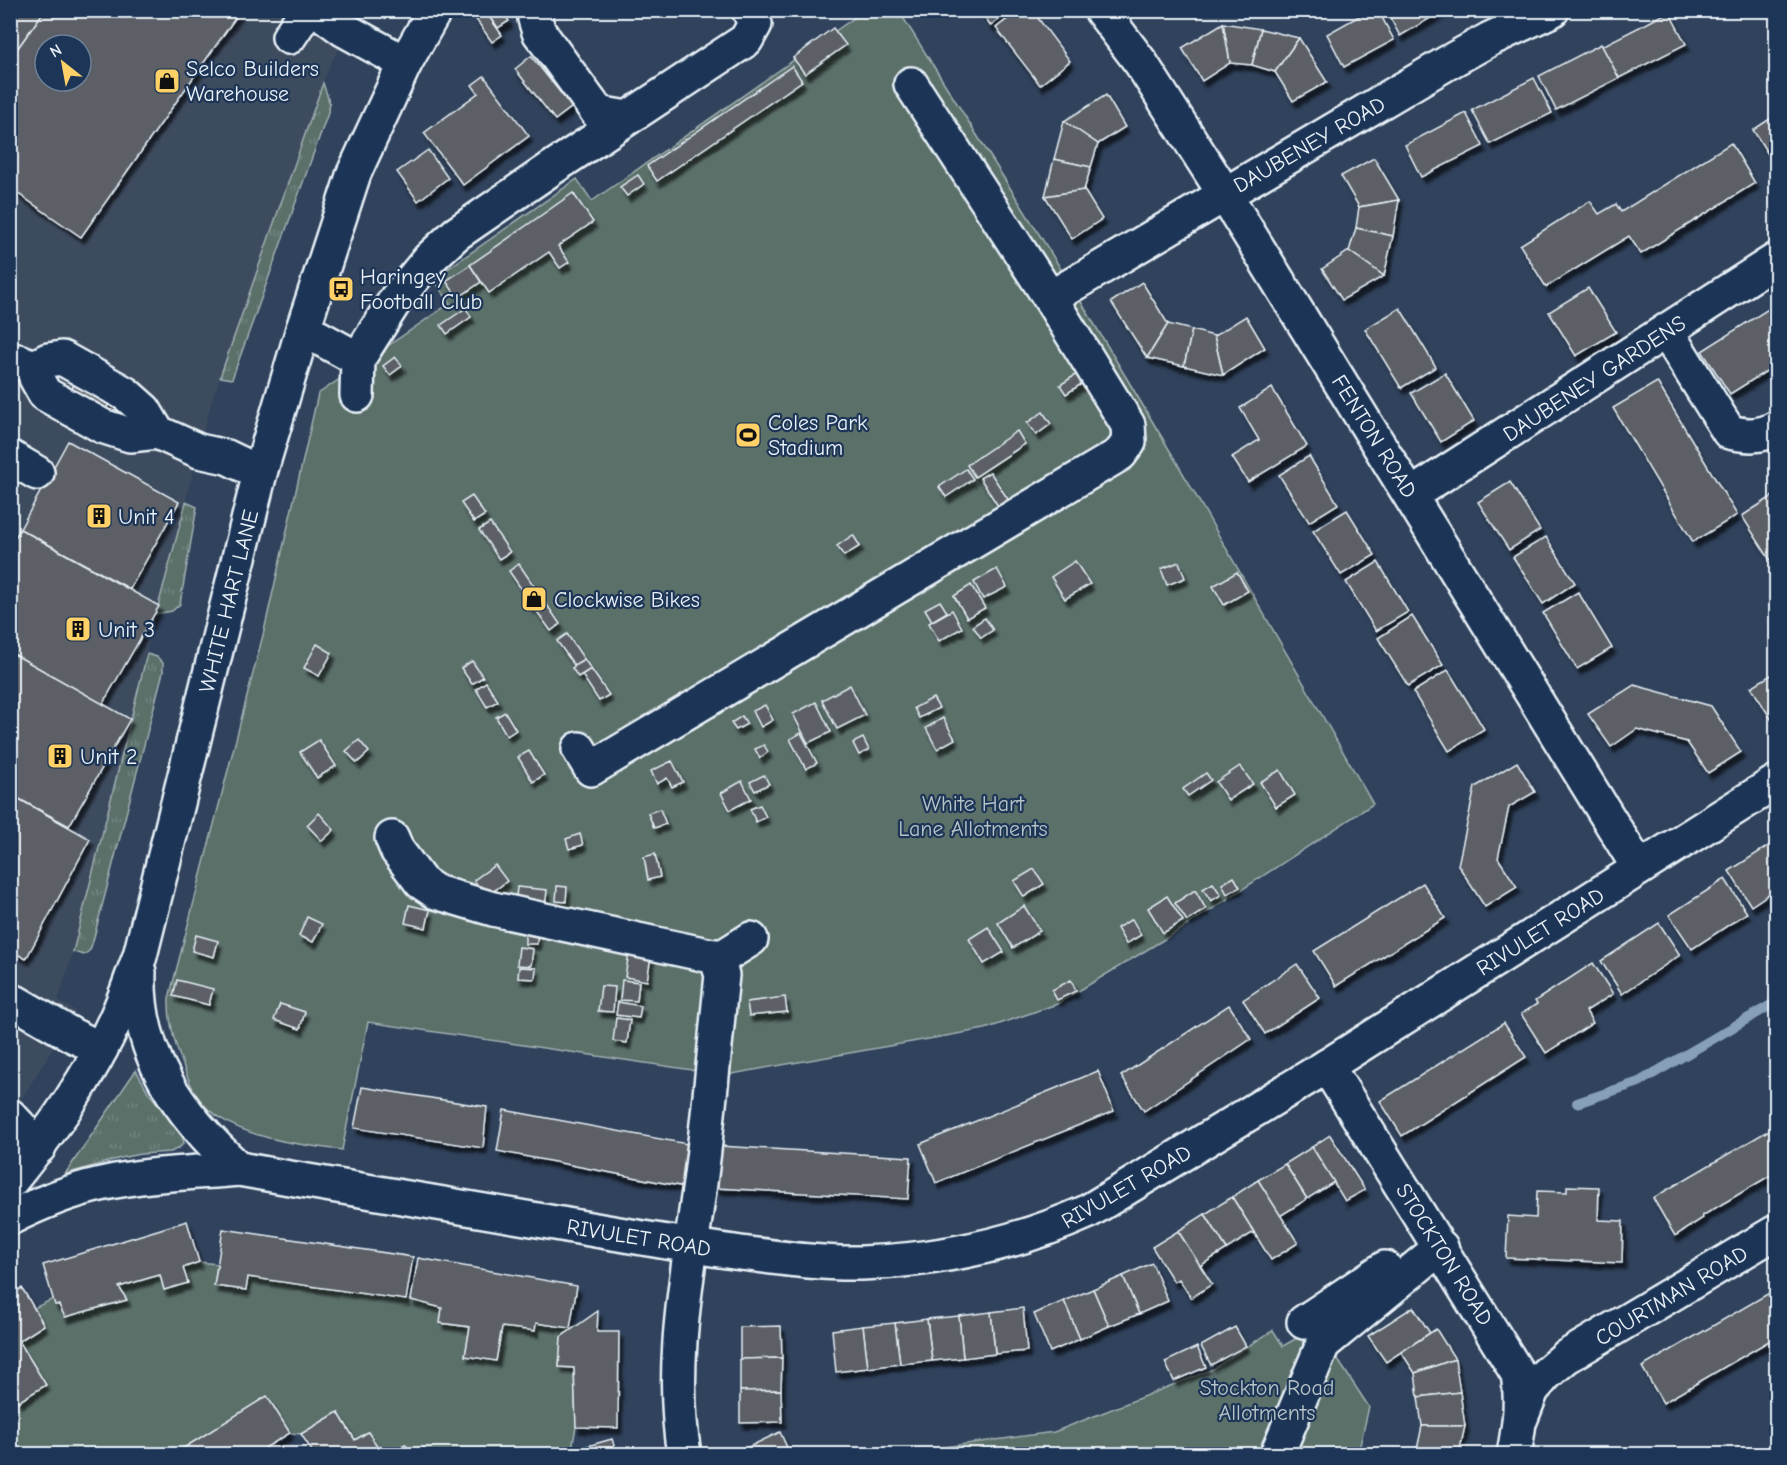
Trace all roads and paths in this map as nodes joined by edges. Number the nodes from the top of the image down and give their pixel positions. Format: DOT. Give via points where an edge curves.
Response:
graph roads {
  1 [pos="317,10"];
  2 [pos="435,10"];
  3 [pos="537,10"];
  4 [pos="749,10"];
  5 [pos="1101,10"];
  6 [pos="1552,10"];
  7 [pos="405,63"];
  8 [pos="911,84"];
  9 [pos="608,122"];
  10 [pos="1224,193"];
  11 [pos="1776,260"];
  12 [pos="1060,292"];
  13 [pos="303,329"];
  14 [pos="1666,332"];
  15 [pos="358,359"];
  16 [pos="18,360"];
  17 [pos="357,395"];
  18 [pos="1776,428"];
  19 [pos="260,473"];
  20 [pos="1411,495"];
  21 [pos="579,749"];
  22 [pos="1776,782"];
  23 [pos="392,838"];
  24 [pos="1639,868"];
  25 [pos="140,956"];
  26 [pos="10,1009"];
  27 [pos="101,1049"];
  28 [pos="1327,1066"];
  29 [pos="10,1116"];
  30 [pos="39,1147"];
  31 [pos="238,1169"];
  32 [pos="10,1182"];
  33 [pos="10,1218"];
  34 [pos="1776,1232"];
  35 [pos="691,1247"];
  36 [pos="1434,1252"];
  37 [pos="1304,1322"];
  38 [pos="1508,1355"];
  39 [pos="1566,1358"];
  40 [pos="1521,1419"];
  41 [pos="684,1455"];
  42 [pos="1277,1455"];
  43 [pos="1514,1455"];
  1 -- 7 [label="street"];
  2 -- 7 [label="street, WHITE HART LANE"];
  3 -- 9 [label="street" via="539,32"];
  4 -- 9 [label="street" via="755,24 746,40"];
  5 -- 10 [label="street, FENTON ROAD" via="1141,63"];
  6 -- 10 [label="street, DAUBENEY ROAD" via="1455,58"];
  7 -- 13 [label="street, WHITE HART LANE" via="354,173"];
  8 -- 12 [label="street"];
  9 -- 15 [label="street" via="456,234 430,258 396,299"];
  10 -- 12 [label="street, DAUBENEY ROAD"];
  10 -- 20 [label="street, FENTON ROAD"];
  11 -- 14 [label="street, DAUBENEY GARDENS"];
  12 -- 21 [label="street" via="1128,425 1129,441 1120,454 591,769"];
  13 -- 15 [label="street"];
  13 -- 19 [label="street, WHITE HART LANE"];
  14 -- 18 [label="street" via="1729,432 1746,436 1766,434"];
  14 -- 20 [label="street, DAUBENEY GARDENS"];
  15 -- 17 [label="street"];
  16 -- 19 [label="street" via="62,358 126,394 144,410 157,432"];
  19 -- 25 [label="street, WHITE HART LANE"];
  20 -- 24 [label="street, FENTON ROAD"];
  22 -- 24 [label="street, RIVULET ROAD"];
  23 -- 35 [label="street" via="421,882 436,892 493,909 730,955"];
  24 -- 28 [label="street, RIVULET ROAD"];
  25 -- 27 [label="street, WHITE HART LANE"];
  25 -- 31 [label="street" via="138,993 145,1034 154,1058 188,1116"];
  26 -- 27 [label="street" via="15,1002"];
  27 -- 30 [label="street, WHITE HART LANE"];
  28 -- 35 [label="street, RIVULET ROAD" via="1087,1212 1014,1239 950,1254 860,1263 795,1260"];
  28 -- 36 [label="street, STOCKTON ROAD"];
  29 -- 30 [label="street"];
  30 -- 32 [label="street, WHITE HART LANE"];
  31 -- 33 [label="street, RIVULET ROAD" via="103,1184 62,1195"];
  31 -- 35 [label="street, RIVULET ROAD"];
  34 -- 39 [label="street, COURTMAN ROAD"];
  35 -- 41 [label="street" via="677,1371"];
  36 -- 37 [label="street" via="1407,1254"];
  36 -- 38 [label="street, STOCKTON ROAD"];
  36 -- 42 [label="street" via="1323,1344"];
  38 -- 39 [label="street, COURTMAN ROAD" via="1524,1366 1543,1366"];
  38 -- 40 [label="street, STOCKTON ROAD" via="1518,1374"];
  39 -- 40 [label="street, COURTMAN ROAD" via="1532,1390"];
  40 -- 43 [label="street, STOCKTON ROAD"];
}
